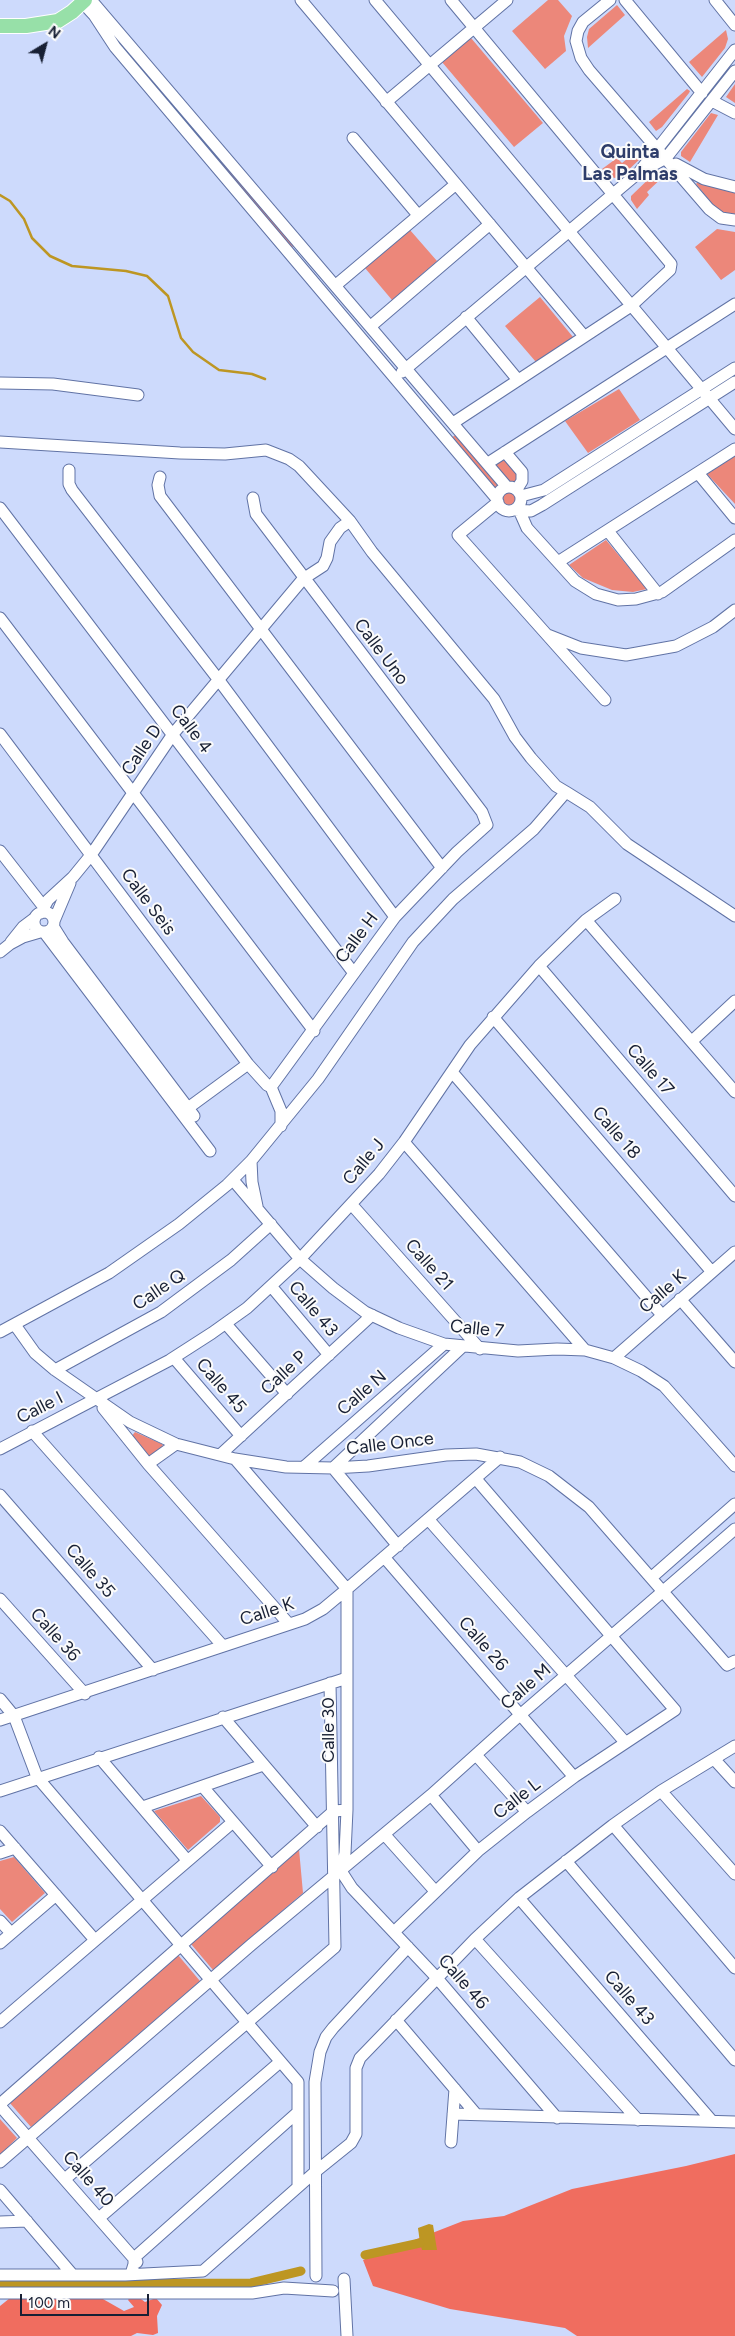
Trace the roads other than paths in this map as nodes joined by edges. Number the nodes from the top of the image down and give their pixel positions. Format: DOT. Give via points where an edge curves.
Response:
graph roads {
  1 [pos="301,0"];
  2 [pos="375,0"];
  3 [pos="451,0"];
  4 [pos="507,0"];
  5 [pos="610,0"];
  6 [pos="625,0"];
  7 [pos="715,0"];
  8 [pos="86,1"];
  9 [pos="735,25"];
  10 [pos="0,26"];
  11 [pos="474,28"];
  12 [pos="735,50"];
  13 [pos="430,66"];
  14 [pos="735,71"];
  15 [pos="702,93"];
  16 [pos="712,101"];
  17 [pos="386,102"];
  18 [pos="735,113"];
  19 [pos="353,138"];
  20 [pos="657,148"];
  21 [pos="666,158"];
  22 [pos="638,174"];
  23 [pos="456,184"];
  24 [pos="735,187"];
  25 [pos="614,195"];
  26 [pos="418,216"];
  27 [pos="735,220"];
  28 [pos="490,224"];
  29 [pos="569,231"];
  30 [pos="526,267"];
  31 [pos="336,285"];
  32 [pos="735,304"];
  33 [pos="631,306"];
  34 [pos="466,317"];
  35 [pos="371,326"];
  36 [pos="584,336"];
  37 [pos="666,348"];
  38 [pos="407,368"];
  39 [pos="735,368"];
  40 [pos="395,378"];
  41 [pos="518,380"];
  42 [pos="735,382"];
  43 [pos="0,383"];
  44 [pos="705,394"];
  45 [pos="138,395"];
  46 [pos="453,423"];
  47 [pos="735,429"];
  48 [pos="0,442"];
  49 [pos="735,449"];
  50 [pos="505,452"];
  51 [pos="488,463"];
  52 [pos="68,470"];
  53 [pos="698,473"];
  54 [pos="160,477"];
  55 [pos="515,491"];
  56 [pos="254,498"];
  57 [pos="497,501"];
  58 [pos="0,508"];
  59 [pos="517,510"];
  60 [pos="735,518"];
  61 [pos="350,521"];
  62 [pos="608,531"];
  63 [pos="735,540"];
  64 [pos="558,562"];
  65 [pos="303,579"];
  66 [pos="658,594"];
  67 [pos="735,610"];
  68 [pos="0,618"];
  69 [pos="262,628"];
  70 [pos="544,633"];
  71 [pos="218,680"];
  72 [pos="606,700"];
  73 [pos="0,734"];
  74 [pos="173,734"];
  75 [pos="566,792"];
  76 [pos="134,794"];
  77 [pos="487,824"];
  78 [pos="0,851"];
  79 [pos="92,855"];
  80 [pos="442,868"];
  81 [pos="74,877"];
  82 [pos="615,899"];
  83 [pos="40,912"];
  84 [pos="735,916"];
  85 [pos="395,917"];
  86 [pos="586,920"];
  87 [pos="48,928"];
  88 [pos="10,944"];
  89 [pos="0,952"];
  90 [pos="538,966"];
  91 [pos="354,972"];
  92 [pos="735,1001"];
  93 [pos="493,1017"];
  94 [pos="314,1031"];
  95 [pos="692,1041"];
  96 [pos="248,1064"];
  97 [pos="452,1072"];
  98 [pos="271,1086"];
  99 [pos="735,1092"];
  100 [pos="188,1108"];
  101 [pos="281,1126"];
  102 [pos="404,1142"];
  103 [pos="251,1161"];
  104 [pos="233,1180"];
  105 [pos="735,1196"];
  106 [pos="352,1205"];
  107 [pos="257,1207"];
  108 [pos="270,1224"];
  109 [pos="300,1259"];
  110 [pos="732,1260"];
  111 [pos="712,1272"];
  112 [pos="271,1286"];
  113 [pos="680,1299"];
  114 [pos="372,1315"];
  115 [pos="662,1315"];
  116 [pos="226,1324"];
  117 [pos="15,1325"];
  118 [pos="0,1332"];
  119 [pos="444,1344"];
  120 [pos="462,1347"];
  121 [pos="480,1349"];
  122 [pos="585,1350"];
  123 [pos="330,1355"];
  124 [pos="174,1358"];
  125 [pos="614,1358"];
  126 [pos="735,1362"];
  127 [pos="55,1370"];
  128 [pos="287,1394"];
  129 [pos="96,1399"];
  130 [pos="32,1432"];
  131 [pos="241,1436"];
  132 [pos="176,1444"];
  133 [pos="0,1449"];
  134 [pos="220,1455"];
  135 [pos="500,1457"];
  136 [pos="235,1459"];
  137 [pos="148,1464"];
  138 [pos="735,1466"];
  139 [pos="304,1467"];
  140 [pos="333,1468"];
  141 [pos="476,1478"];
  142 [pos="0,1495"];
  143 [pos="735,1504"];
  144 [pos="428,1519"];
  145 [pos="735,1529"];
  146 [pos="398,1546"];
  147 [pos="384,1557"];
  148 [pos="652,1577"];
  149 [pos="347,1589"];
  150 [pos="663,1591"];
  151 [pos="0,1599"];
  152 [pos="323,1609"];
  153 [pos="288,1624"];
  154 [pos="347,1626"];
  155 [pos="610,1637"];
  156 [pos="222,1645"];
  157 [pos="731,1663"];
  158 [pos="153,1670"];
  159 [pos="565,1676"];
  160 [pos="347,1678"];
  161 [pos="330,1683"];
  162 [pos="84,1694"];
  163 [pos="0,1699"];
  164 [pos="520,1715"];
  165 [pos="14,1716"];
  166 [pos="223,1717"];
  167 [pos="0,1720"];
  168 [pos="625,1742"];
  169 [pos="735,1746"];
  170 [pos="476,1755"];
  171 [pos="99,1757"];
  172 [pos="714,1758"];
  173 [pos="263,1765"];
  174 [pos="37,1777"];
  175 [pos="574,1777"];
  176 [pos="735,1782"];
  177 [pos="203,1787"];
  178 [pos="0,1790"];
  179 [pos="662,1791"];
  180 [pos="431,1795"];
  181 [pos="143,1807"];
  182 [pos="347,1810"];
  183 [pos="334,1811"];
  184 [pos="527,1812"];
  185 [pos="233,1822"];
  186 [pos="613,1825"];
  187 [pos="317,1827"];
  188 [pos="0,1831"];
  189 [pos="384,1834"];
  190 [pos="14,1848"];
  191 [pos="478,1851"];
  192 [pos="0,1853"];
  193 [pos="187,1860"];
  194 [pos="566,1861"];
  195 [pos="272,1867"];
  196 [pos="337,1873"];
  197 [pos="735,1874"];
  198 [pos="435,1891"];
  199 [pos="56,1895"];
  200 [pos="519,1898"];
  201 [pos="141,1900"];
  202 [pos="0,1921"];
  203 [pos="394,1932"];
  204 [pos="11,1933"];
  205 [pos="474,1939"];
  206 [pos="95,1940"];
  207 [pos="0,1943"];
  208 [pos="181,1946"];
  209 [pos="408,1947"];
  210 [pos="735,1968"];
  211 [pos="436,1978"];
  212 [pos="211,1981"];
  213 [pos="2,2018"];
  214 [pos="396,2020"];
  215 [pos="247,2022"];
  216 [pos="735,2060"];
  217 [pos="280,2062"];
  218 [pos="298,2082"];
  219 [pos="315,2082"];
  220 [pos="455,2088"];
  221 [pos="0,2105"];
  222 [pos="298,2112"];
  223 [pos="454,2114"];
  224 [pos="476,2114"];
  225 [pos="557,2118"];
  226 [pos="638,2120"];
  227 [pos="712,2121"];
  228 [pos="735,2122"];
  229 [pos="279,2130"];
  230 [pos="298,2135"];
  231 [pos="28,2139"];
  232 [pos="451,2142"];
  233 [pos="0,2162"];
  234 [pos="314,2172"];
  235 [pos="65,2179"];
  236 [pos="298,2186"];
  237 [pos="0,2190"];
  238 [pos="99,2218"];
  239 [pos="0,2222"];
  240 [pos="27,2222"];
  241 [pos="134,2258"];
  242 [pos="72,2274"];
  243 [pos="131,2274"];
  244 [pos="150,2274"];
  245 [pos="0,2275"];
  246 [pos="316,2276"];
  247 [pos="344,2279"];
  248 [pos="196,2282"];
  249 [pos="333,2291"];
  250 [pos="0,2293"];
  251 [pos="347,2336"];
  1 -- 17 [label="street"];
  2 -- 13 [label="street"];
  3 -- 11 [label="street"];
  4 -- 11 [label="street"];
  5 -- 20 [label="street" via="582,22 578,31 578,50 589,70"];
  6 -- 15 [label="street"];
  7 -- 9 [label="street"];
  8 -- 10 [label="main road" via="58,20 26,26"];
  8 -- 31 [label="street"];
  8 -- 40 [label="street" via="115,47"];
  11 -- 13 [label="street"];
  11 -- 25 [label="street"];
  12 -- 15 [label="street"];
  13 -- 17 [label="street"];
  13 -- 29 [label="street"];
  14 -- 16 [label="street"];
  15 -- 20 [label="street"];
  16 -- 18 [label="street"];
  16 -- 21 [label="street"];
  17 -- 23 [label="street"];
  19 -- 26 [label="street"];
  20 -- 21 [label="street"];
  20 -- 22 [label="street"];
  21 -- 22 [label="street"];
  21 -- 24 [label="street" via="704,179"];
  21 -- 27 [label="street" via="715,215"];
  22 -- 25 [label="street"];
  23 -- 26 [label="street"];
  23 -- 28 [label="street"];
  25 -- 29 [label="street"];
  25 -- 33 [label="street" via="671,264 670,270"];
  26 -- 31 [label="street"];
  28 -- 30 [label="street"];
  28 -- 35 [label="street"];
  29 -- 30 [label="street"];
  29 -- 33 [label="street"];
  30 -- 34 [label="street"];
  30 -- 36 [label="street"];
  31 -- 35 [label="street"];
  32 -- 37 [label="street"];
  33 -- 36 [label="street"];
  33 -- 37 [label="street"];
  34 -- 38 [label="street"];
  34 -- 41 [label="street"];
  35 -- 38 [label="street"];
  36 -- 41 [label="street"];
  37 -- 44 [label="street"];
  37 -- 50 [label="street"];
  38 -- 40 [label="street"];
  38 -- 46 [label="street"];
  39 -- 44 [label="street"];
  40 -- 57 [label="street"];
  41 -- 46 [label="street"];
  42 -- 44 [label="street"];
  43 -- 45 [label="street" via="53,384"];
  44 -- 47 [label="street"];
  44 -- 55 [label="street" via="544,490"];
  44 -- 59 [label="street" via="542,505 531,511"];
  46 -- 51 [label="street"];
  48 -- 61 [label="street" via="226,454 266,450 299,466"];
  49 -- 53 [label="street"];
  50 -- 51 [label="street"];
  50 -- 55 [label="street" via="522,472 522,481"];
  51 -- 55 [label="street"];
  52 -- 71 [label="street" via="72,490"];
  53 -- 60 [label="street"];
  53 -- 62 [label="street"];
  54 -- 69 [label="street" via="160,496"];
  55 -- 57 [label="street" via="499,492"];
  55 -- 59 [label="street" via="520,504"];
  56 -- 65 [label="street, Calle Uno" via="256,514"];
  57 -- 59 [label="street" via="503,509"];
  57 -- 70 [label="street" via="458,536"];
  58 -- 74 [label="street, Calle 4"];
  59 -- 64 [label="street" via="527,528"];
  61 -- 65 [label="street, Calle D" via="330,542 323,566"];
  61 -- 75 [label="street" via="494,699 515,738 556,786"];
  62 -- 64 [label="street"];
  62 -- 66 [label="street"];
  63 -- 66 [label="street"];
  64 -- 66 [label="street" via="574,581 602,596 628,600"];
  65 -- 69 [label="street, Calle D"];
  65 -- 77 [label="street, Calle Uno" via="482,812"];
  67 -- 70 [label="street" via="713,627 676,646 626,655 581,648"];
  68 -- 76 [label="street"];
  69 -- 71 [label="street, Calle D"];
  69 -- 80 [label="street"];
  70 -- 72 [label="street"];
  71 -- 74 [label="street, Calle D"];
  71 -- 85 [label="street"];
  73 -- 79 [label="street, Calle Seis"];
  74 -- 76 [label="street, Calle D"];
  74 -- 91 [label="street, Calle 4"];
  75 -- 84 [label="street" via="590,807 627,844"];
  75 -- 101 [label="street" via="534,829 453,899 413,942 318,1079"];
  76 -- 79 [label="street, Calle D"];
  76 -- 94 [label="street"];
  77 -- 80 [label="street, Calle H"];
  78 -- 83 [label="street"];
  79 -- 81 [label="street, Calle D"];
  79 -- 96 [label="street, Calle Seis"];
  80 -- 85 [label="street, Calle H"];
  81 -- 83 [label="street, Calle D"];
  81 -- 87 [label="street, Calle D"];
  82 -- 86 [label="street, Calle J"];
  83 -- 87 [label="street" via="50,914"];
  83 -- 87 [label="street" via="35,927"];
  83 -- 88 [label="street, Calle D" via="23,926"];
  85 -- 91 [label="street, Calle H"];
  86 -- 90 [label="street, Calle J"];
  86 -- 95 [label="street"];
  87 -- 88 [label="street, Calle D"];
  87 -- 100 [label="street" via="63,942"];
  87 -- 100 [label="street" via="213,1148"];
  88 -- 89 [label="street, Calle D"];
  90 -- 93 [label="street, Calle J"];
  90 -- 105 [label="street, Calle 17"];
  91 -- 94 [label="street, Calle H"];
  92 -- 95 [label="street"];
  93 -- 97 [label="street, Calle J"];
  93 -- 111 [label="street, Calle 18"];
  94 -- 98 [label="street, Calle H"];
  95 -- 99 [label="street"];
  96 -- 98 [label="street, Calle Seis" via="266,1085"];
  96 -- 100 [label="street"];
  97 -- 102 [label="street, Calle J"];
  97 -- 115 [label="street"];
  98 -- 101 [label="street" via="281,1111"];
  101 -- 103 [label="street"];
  102 -- 106 [label="street, Calle J"];
  102 -- 122 [label="street"];
  103 -- 104 [label="street"];
  103 -- 107 [label="street"];
  104 -- 107 [label="street, Calle 7"];
  104 -- 117 [label="street" via="179,1224 109,1273"];
  106 -- 109 [label="street, Calle J"];
  106 -- 121 [label="street, Calle 21"];
  107 -- 108 [label="street, Calle 7"];
  108 -- 109 [label="street, Calle 7"];
  108 -- 127 [label="street, Calle Q" via="231,1260 161,1312"];
  109 -- 112 [label="street, Calle J"];
  109 -- 114 [label="street, Calle 7" via="333,1288"];
  110 -- 111 [label="street, Calle K"];
  111 -- 113 [label="street, Calle K"];
  112 -- 116 [label="street, Calle J"];
  112 -- 123 [label="street, Calle 43"];
  113 -- 115 [label="street, Calle K"];
  113 -- 126 [label="street"];
  114 -- 119 [label="street, Calle 7"];
  114 -- 123 [label="street, Calle P"];
  115 -- 125 [label="street, Calle K"];
  116 -- 124 [label="street, Calle J"];
  116 -- 128 [label="street"];
  117 -- 118 [label="street"];
  117 -- 127 [label="street, Calle Once" via="35,1353"];
  119 -- 120 [label="street, Calle 7"];
  119 -- 139 [label="street, Calle N"];
  120 -- 121 [label="street, Calle 7"];
  120 -- 140 [label="street, Calle N"];
  121 -- 122 [label="street, Calle 7"];
  122 -- 125 [label="street, Calle 7"];
  123 -- 128 [label="street, Calle P"];
  124 -- 129 [label="street, Calle J"];
  124 -- 131 [label="street, Calle 45"];
  125 -- 138 [label="street, Calle 7" via="664,1386"];
  127 -- 129 [label="street, Calle Once"];
  128 -- 131 [label="street, Calle P"];
  129 -- 130 [label="street, Calle I"];
  129 -- 132 [label="street, Calle Once" via="130,1422"];
  129 -- 137 [label="street"];
  130 -- 133 [label="street, Calle I"];
  130 -- 156 [label="street"];
  131 -- 134 [label="street, Calle P"];
  132 -- 134 [label="street, Calle Once"];
  132 -- 137 [label="street"];
  134 -- 136 [label="street, Calle Once"];
  135 -- 140 [label="street, Calle Once" via="446,1455"];
  135 -- 141 [label="street, Calle K"];
  135 -- 148 [label="street, Calle Once" via="520,1462 549,1476 571,1492 589,1507"];
  136 -- 139 [label="street, Calle Once"];
  136 -- 149 [label="street"];
  137 -- 153 [label="street"];
  139 -- 140 [label="street, Calle Once"];
  140 -- 146 [label="street"];
  141 -- 144 [label="street, Calle K"];
  141 -- 155 [label="street"];
  142 -- 158 [label="street, Calle 35"];
  143 -- 148 [label="street"];
  144 -- 146 [label="street, Calle K"];
  144 -- 159 [label="street"];
  145 -- 150 [label="street, Calle M"];
  146 -- 147 [label="street, Calle K"];
  147 -- 149 [label="street, Calle K"];
  147 -- 164 [label="street, Calle 26"];
  148 -- 150 [label="street, Calle Once"];
  149 -- 152 [label="street, Calle K"];
  149 -- 154 [label="street, Calle 30"];
  150 -- 155 [label="street, Calle M"];
  150 -- 157 [label="street, Calle Once"];
  151 -- 162 [label="street, Calle 36"];
  152 -- 153 [label="street, Calle K"];
  152 -- 154 [label="street" via="335,1608 345,1618"];
  153 -- 156 [label="street, Calle K"];
  154 -- 160 [label="street, Calle 30"];
  155 -- 159 [label="street, Calle M"];
  155 -- 168 [label="street, Calle L" via="675,1710"];
  156 -- 158 [label="street, Calle K"];
  158 -- 162 [label="street, Calle K"];
  159 -- 164 [label="street, Calle M"];
  159 -- 168 [label="street"];
  160 -- 161 [label="street"];
  160 -- 182 [label="street, Calle 30"];
  161 -- 166 [label="street"];
  161 -- 183 [label="street"];
  162 -- 165 [label="street, Calle K"];
  163 -- 165 [label="street"];
  164 -- 170 [label="street, Calle M"];
  164 -- 175 [label="street, Calle 26"];
  165 -- 167 [label="street, Calle K"];
  165 -- 174 [label="street"];
  166 -- 171 [label="street"];
  166 -- 173 [label="street"];
  168 -- 175 [label="street, Calle L"];
  169 -- 172 [label="street"];
  170 -- 180 [label="street, Calle M"];
  170 -- 184 [label="street"];
  171 -- 174 [label="street"];
  171 -- 181 [label="street"];
  172 -- 176 [label="street"];
  172 -- 179 [label="street"];
  173 -- 177 [label="street"];
  173 -- 187 [label="street"];
  174 -- 178 [label="street"];
  174 -- 201 [label="street"];
  175 -- 184 [label="street, Calle L"];
  177 -- 181 [label="street"];
  177 -- 185 [label="street"];
  179 -- 186 [label="street"];
  179 -- 197 [label="street"];
  180 -- 189 [label="street, Calle M"];
  180 -- 191 [label="street"];
  181 -- 193 [label="street"];
  182 -- 183 [label="street"];
  182 -- 196 [label="street, Calle 30" via="345,1853"];
  183 -- 187 [label="street"];
  183 -- 196 [label="street"];
  184 -- 191 [label="street, Calle L"];
  185 -- 193 [label="street"];
  185 -- 195 [label="street"];
  186 -- 194 [label="street"];
  186 -- 210 [label="street"];
  187 -- 195 [label="street"];
  188 -- 190 [label="street"];
  189 -- 196 [label="street, Calle M"];
  189 -- 198 [label="street"];
  190 -- 192 [label="street"];
  190 -- 199 [label="street"];
  191 -- 198 [label="street, Calle L"];
  193 -- 201 [label="street"];
  194 -- 200 [label="street"];
  194 -- 216 [label="street"];
  195 -- 208 [label="street"];
  196 -- 203 [label="street, Calle 46"];
  196 -- 212 [label="street, Calle M"];
  196 -- 215 [label="street" via="335,1947"];
  198 -- 203 [label="street, Calle L"];
  199 -- 204 [label="street"];
  199 -- 206 [label="street"];
  200 -- 205 [label="street"];
  200 -- 227 [label="street, Calle 43"];
  201 -- 206 [label="street"];
  201 -- 208 [label="street"];
  202 -- 204 [label="street"];
  203 -- 209 [label="street, Calle 46"];
  204 -- 207 [label="street"];
  205 -- 211 [label="street"];
  205 -- 226 [label="street"];
  206 -- 213 [label="street"];
  208 -- 212 [label="street"];
  208 -- 221 [label="street"];
  209 -- 211 [label="street, Calle 46"];
  209 -- 219 [label="street" via="326,2037"];
  211 -- 214 [label="street"];
  211 -- 225 [label="street, Calle 46"];
  212 -- 215 [label="street"];
  212 -- 231 [label="street, Calle M"];
  214 -- 220 [label="street"];
  214 -- 234 [label="street" via="362,2054 356,2068 354,2139"];
  215 -- 217 [label="street"];
  215 -- 235 [label="street"];
  217 -- 218 [label="street"];
  217 -- 238 [label="street"];
  218 -- 219 [label="street"];
  218 -- 222 [label="street"];
  219 -- 234 [label="street"];
  220 -- 223 [label="street"];
  220 -- 224 [label="street"];
  221 -- 231 [label="street, Calle 40"];
  222 -- 229 [label="street"];
  222 -- 230 [label="street"];
  223 -- 224 [label="street"];
  223 -- 232 [label="street"];
  224 -- 225 [label="street"];
  225 -- 226 [label="street"];
  226 -- 227 [label="street"];
  227 -- 228 [label="street"];
  229 -- 230 [label="street" via="289,2129"];
  229 -- 241 [label="street"];
  230 -- 236 [label="street"];
  231 -- 233 [label="street, Calle M"];
  231 -- 235 [label="street, Calle 40"];
  234 -- 236 [label="street"];
  234 -- 246 [label="street"];
  235 -- 238 [label="street, Calle 40"];
  236 -- 248 [label="street" via="204,2270"];
  237 -- 240 [label="street"];
  238 -- 241 [label="street, Calle 40"];
  239 -- 240 [label="street"];
  240 -- 242 [label="street"];
  241 -- 243 [label="street"];
  241 -- 244 [label="street, Calle 40"];
  242 -- 243 [label="street"];
  242 -- 245 [label="street"];
  243 -- 244 [label="street"];
  244 -- 248 [label="street"];
  247 -- 251 [label="street"];
  248 -- 249 [label="street" via="252,2293 284,2288"];
  248 -- 250 [label="street"];
}
